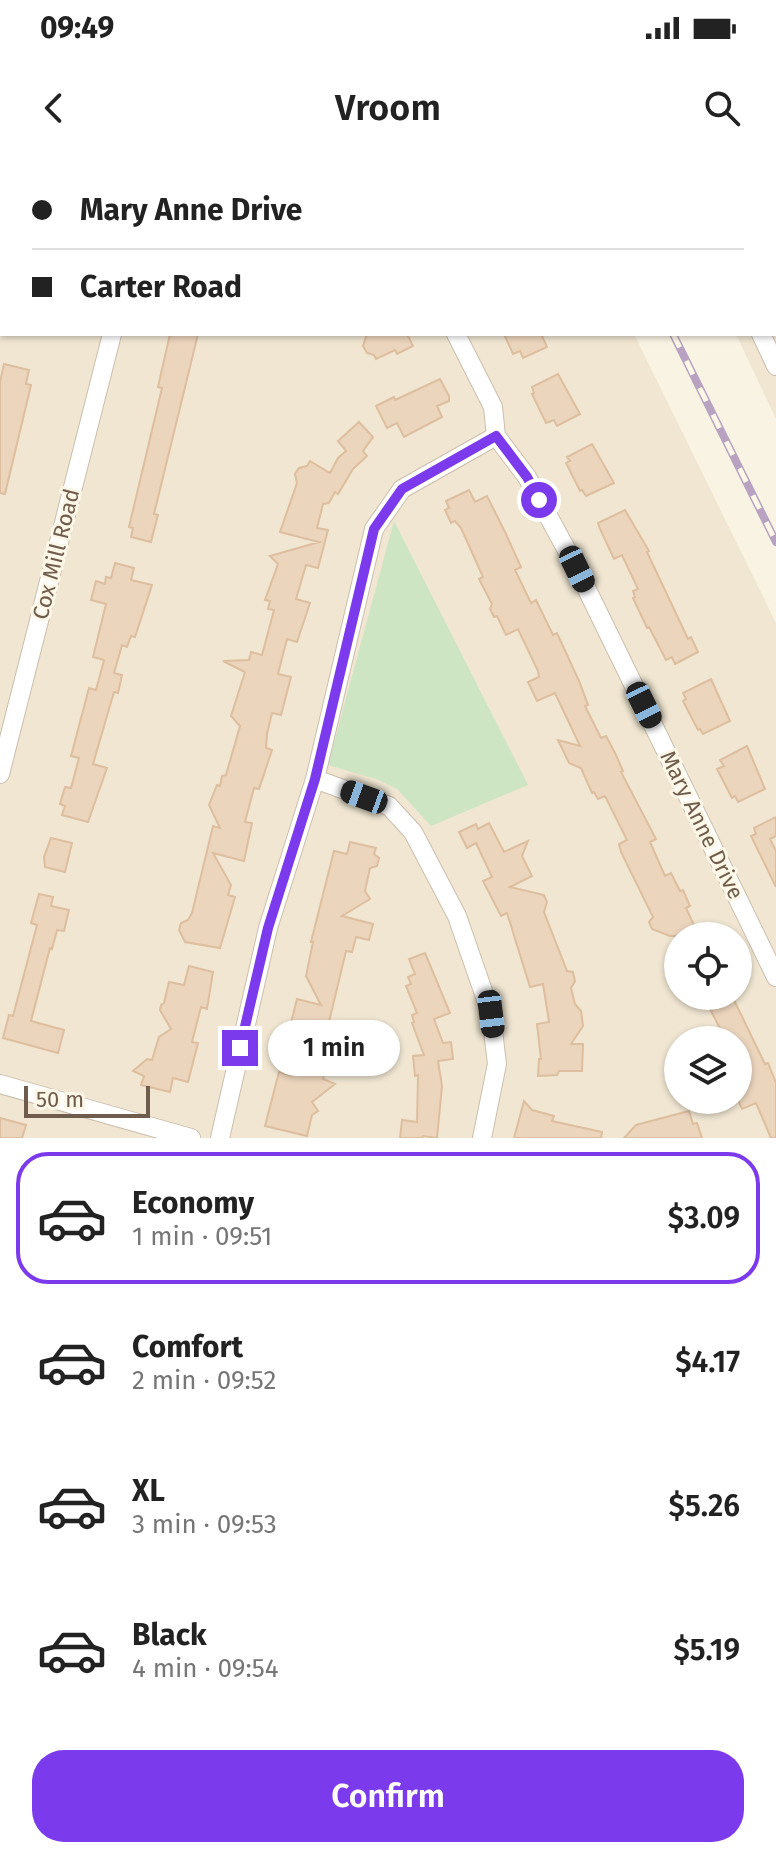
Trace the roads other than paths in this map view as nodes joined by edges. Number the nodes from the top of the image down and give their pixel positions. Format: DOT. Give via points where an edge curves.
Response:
graph roads {
  1 [pos="111,336"];
  2 [pos="457,336"];
  3 [pos="762,336"];
  4 [pos="776,366"];
  5 [pos="496,436"];
  6 [pos="0,774"];
  7 [pos="315,779"];
  8 [pos="776,977"];
  9 [pos="0,1084"];
  10 [pos="191,1138"];
  11 [pos="220,1138"];
  12 [pos="482,1138"];
  1 -- 6 [label="street, Cox Mill Road"];
  2 -- 5 [label="street, Mary Anne Drive" via="493,407"];
  3 -- 4 [label="street"];
  5 -- 7 [label="street" via="402,489 374,529"];
  5 -- 8 [label="street, Mary Anne Drive" via="527,477 577,569"];
  7 -- 11 [label="street" via="268,928"];
  7 -- 12 [label="street" via="389,806 413,832 457,916 491,1014 497,1064"];
  9 -- 10 [label="street"];
}
